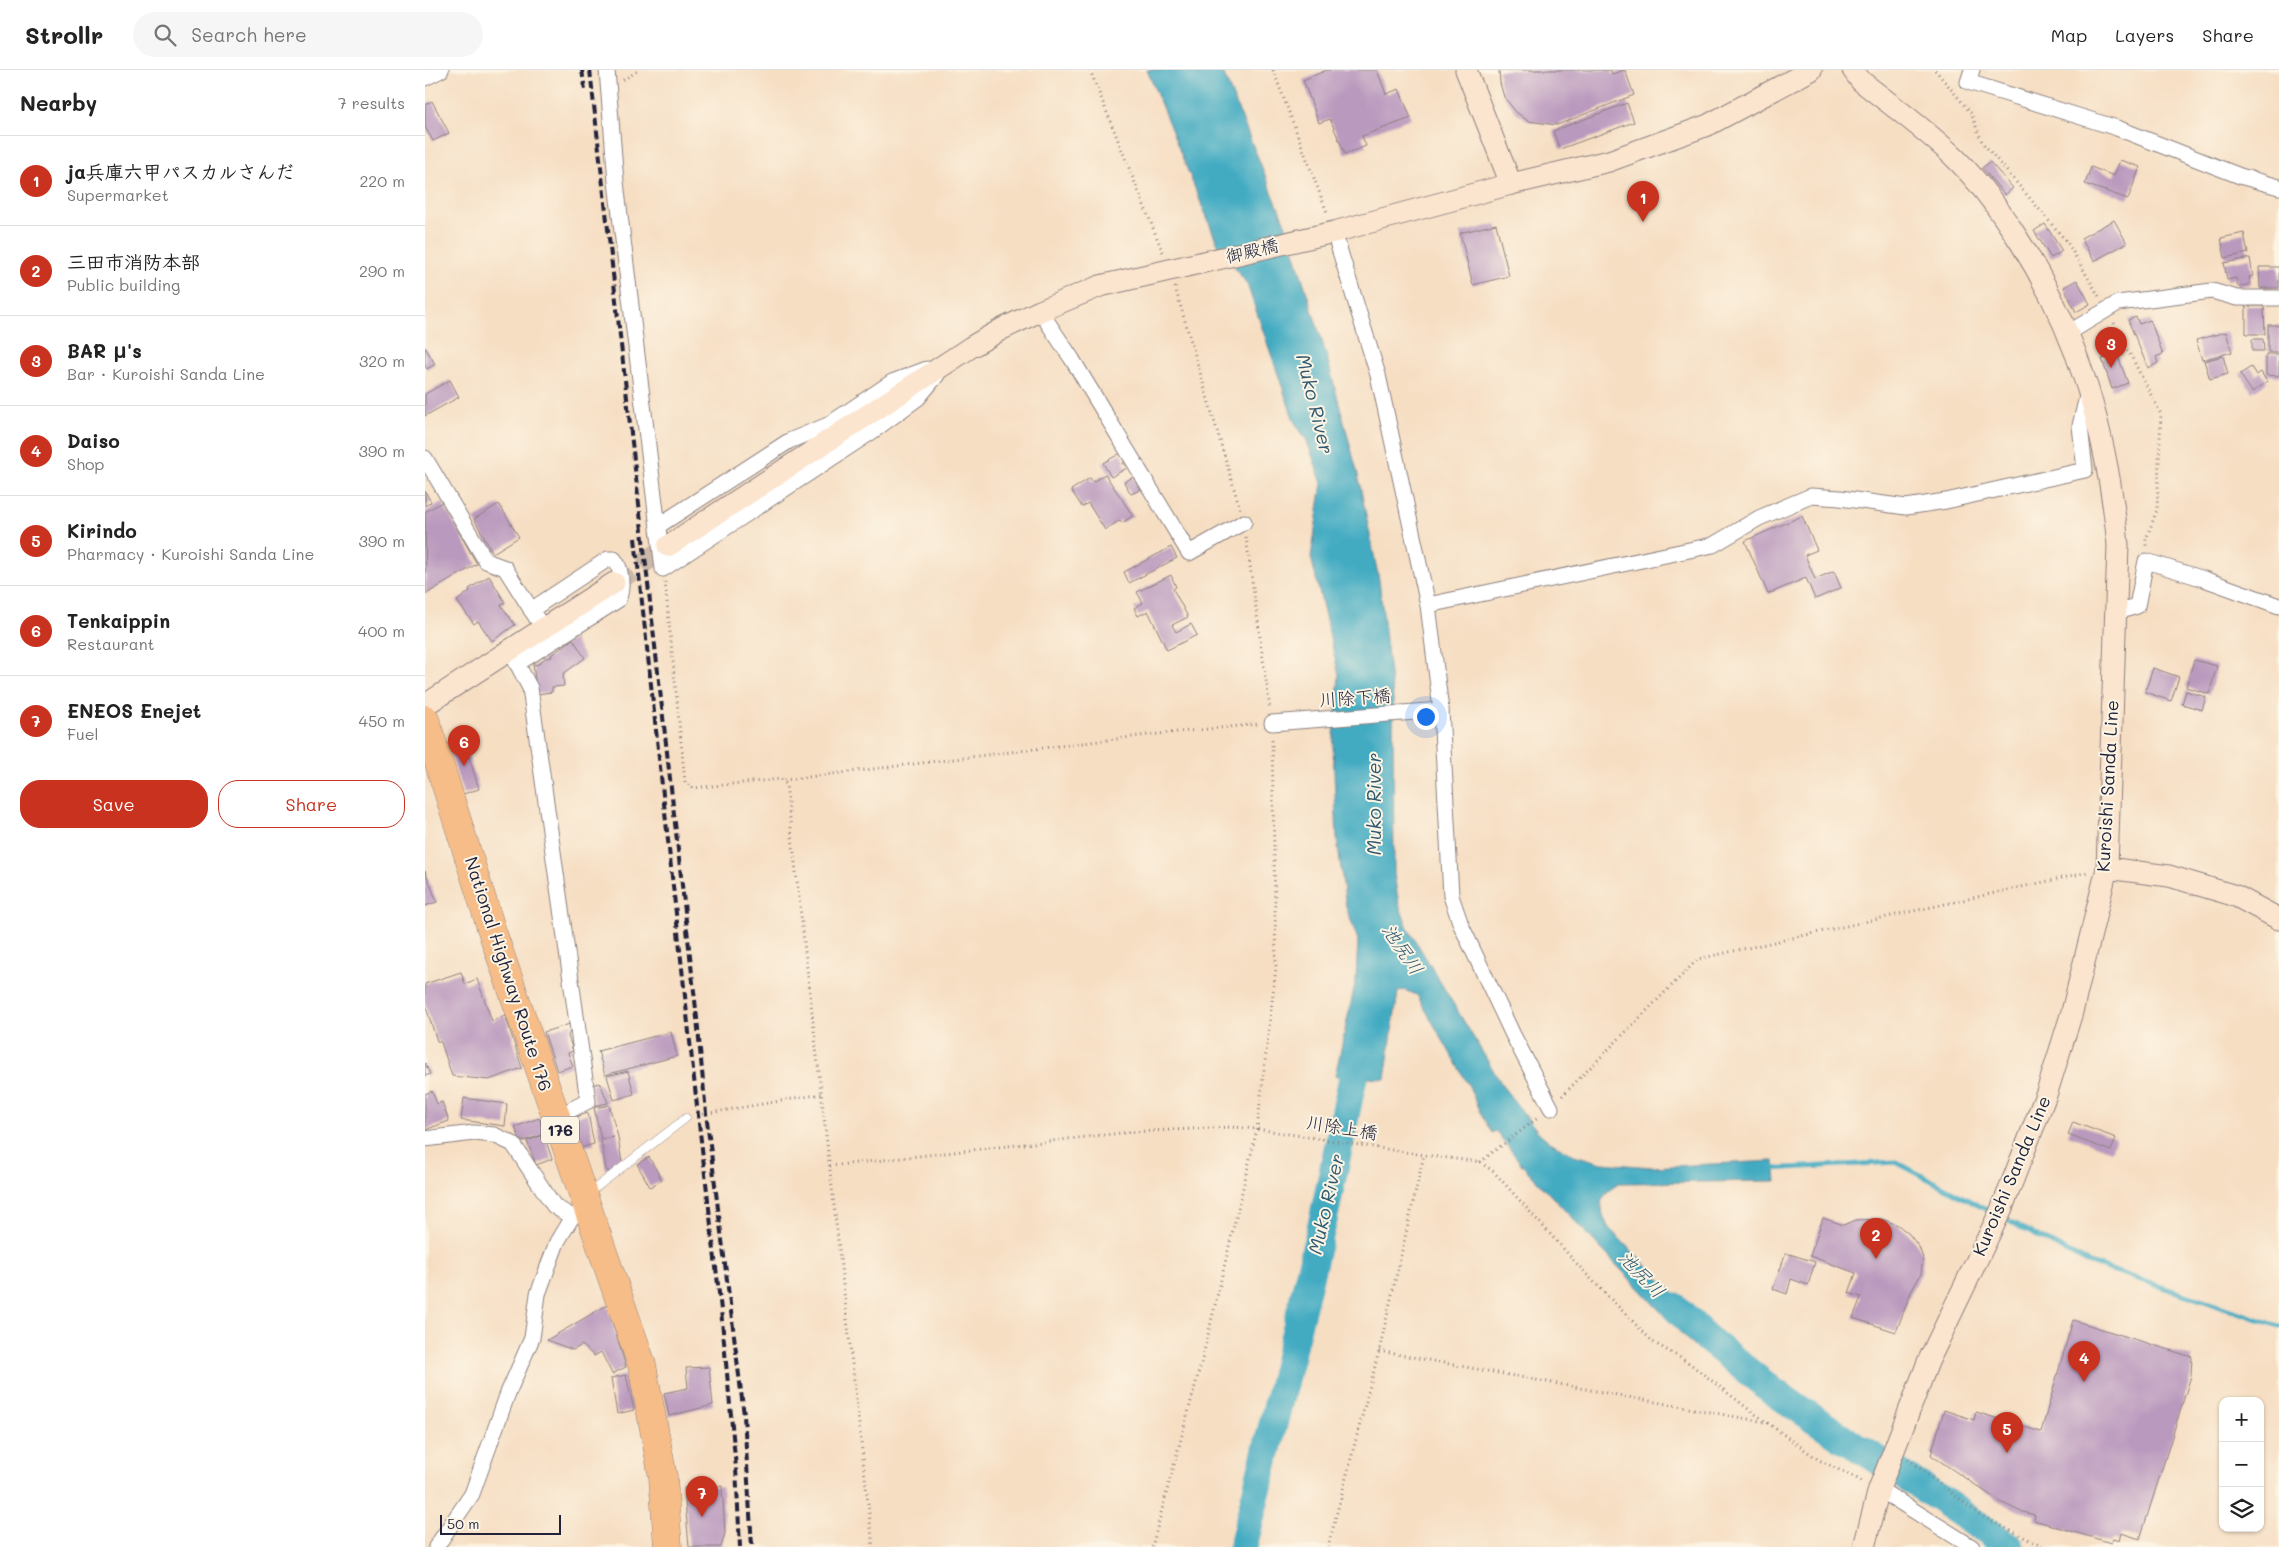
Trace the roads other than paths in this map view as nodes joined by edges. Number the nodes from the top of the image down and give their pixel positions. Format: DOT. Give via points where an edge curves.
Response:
graph roads {
  1 [pos="441,70"];
  2 [pos="607,70"];
  3 [pos="1467,70"];
  4 [pos="1811,70"];
  5 [pos="1853,70"];
  6 [pos="1972,70"];
  7 [pos="425,78"];
  8 [pos="1511,184"];
  9 [pos="2279,187"];
  10 [pos="1334,232"];
  11 [pos="2279,298"];
  12 [pos="1040,311"];
  13 [pos="2068,333"];
  14 [pos="947,363"];
  15 [pos="2089,388"];
  16 [pos="425,458"];
  17 [pos="1244,522"];
  18 [pos="658,526"];
  19 [pos="668,546"];
  20 [pos="614,583"];
  21 [pos="1428,605"];
  22 [pos="2279,606"];
  23 [pos="531,610"];
  24 [pos="2117,612"];
  25 [pos="544,630"];
  26 [pos="514,658"];
  27 [pos="425,705"];
  28 [pos="1441,710"];
  29 [pos="425,719"];
  30 [pos="1272,722"];
  31 [pos="2107,868"];
  32 [pos="2279,919"];
  33 [pos="1551,1108"];
  34 [pos="555,1118"];
  35 [pos="686,1118"];
  36 [pos="425,1139"];
  37 [pos="581,1207"];
  38 [pos="1879,1489"];
  39 [pos="436,1547"];
  40 [pos="668,1547"];
  41 [pos="1863,1547"];
  42 [pos="1972,1547"];
  1 -- 7 [label="street"];
  2 -- 18 [label="street" via="616,182"];
  3 -- 8 [label="main road"];
  4 -- 8 [label="main road, 御殿橋" via="1708,125 1609,161"];
  5 -- 13 [label="main road, Kuroishi Sanda Line" via="1861,81 1955,158 1998,206 2042,276"];
  6 -- 9 [label="street" via="1968,82 2117,128 2240,176"];
  8 -- 10 [label="main road, 御殿橋"];
  10 -- 12 [label="main road, 御殿橋" via="1100,286"];
  10 -- 21 [label="street" via="1379,375"];
  11 -- 13 [label="street" via="2237,298 2212,292 2118,303"];
  12 -- 14 [label="main road, 御殿橋" via="1002,329"];
  12 -- 17 [label="street" via="1189,553"];
  13 -- 15 [label="main road, Kuroishi Sanda Line"];
  14 -- 18 [label="street" via="892,382 828,425 789,441"];
  14 -- 18 [label="street" via="918,398 873,431 663,569"];
  14 -- 19 [label="main road, 御殿橋"];
  15 -- 21 [label="street" via="2080,426 2085,470 1906,507 1811,496 1759,518 1713,545"];
  15 -- 24 [label="main road, Kuroishi Sanda Line" via="2113,495 2118,545"];
  16 -- 23 [label="street" via="486,561 505,568"];
  20 -- 25 [label="main road"];
  21 -- 28 [label="street"];
  22 -- 24 [label="street" via="2146,561 2137,606"];
  23 -- 25 [label="street"];
  23 -- 26 [label="street" via="608,559 618,563 622,593 618,600"];
  24 -- 31 [label="main road, Kuroishi Sanda Line"];
  25 -- 26 [label="main road"];
  26 -- 27 [label="main road"];
  26 -- 34 [label="street" via="530,688 588,1101"];
  28 -- 30 [label="street, 川除下橋"];
  28 -- 33 [label="street" via="1451,896 1461,925"];
  29 -- 34 [label="highway, National Highway Route 176 / 176"];
  31 -- 32 [label="main road" via="2169,876 2236,896"];
  31 -- 38 [label="main road, Kuroishi Sanda Line" via="2072,1012 2047,1092 2002,1208 1928,1362"];
  34 -- 37 [label="highway, National Highway Route 176 / 176"];
  35 -- 37 [label="lane"];
  36 -- 37 [label="street" via="474,1133 494,1135 513,1144 554,1206"];
  37 -- 39 [label="street" via="557,1242 538,1294 532,1338 508,1393 472,1494"];
  37 -- 40 [label="highway, National Highway Route 176 / 176" via="642,1365 663,1477"];
  38 -- 41 [label="main road, Kuroishi Sanda Line"];
  38 -- 42 [label="street"];
}
